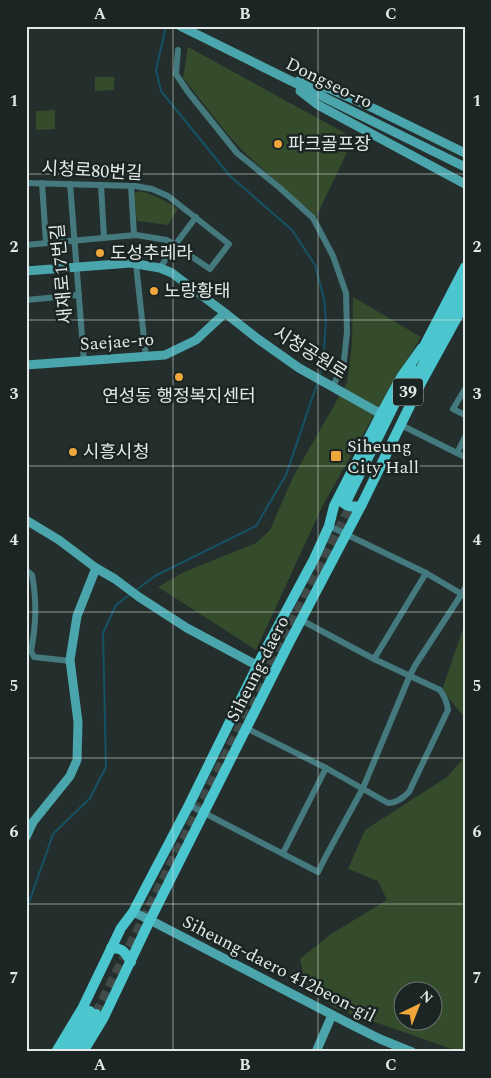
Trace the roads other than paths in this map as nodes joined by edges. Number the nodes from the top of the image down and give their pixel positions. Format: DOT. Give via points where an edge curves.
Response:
graph roads {
  1 [pos="181,27"];
  2 [pos="178,50"];
  3 [pos="280,76"];
  4 [pos="465,153"];
  5 [pos="465,167"];
  6 [pos="26,183"];
  7 [pos="42,183"];
  8 [pos="70,184"];
  9 [pos="465,184"];
  10 [pos="101,185"];
  11 [pos="131,186"];
  12 [pos="196,217"];
  13 [pos="134,235"];
  14 [pos="104,238"];
  15 [pos="74,241"];
  16 [pos="46,243"];
  17 [pos="26,245"];
  18 [pos="175,245"];
  19 [pos="136,264"];
  20 [pos="76,267"];
  21 [pos="160,268"];
  22 [pos="465,268"];
  23 [pos="26,271"];
  24 [pos="465,285"];
  25 [pos="78,295"];
  26 [pos="26,300"];
  27 [pos="465,303"];
  28 [pos="225,313"];
  29 [pos="422,348"];
  30 [pos="146,357"];
  31 [pos="84,361"];
  32 [pos="26,365"];
  33 [pos="330,386"];
  34 [pos="465,389"];
  35 [pos="381,414"];
  36 [pos="465,415"];
  37 [pos="401,425"];
  38 [pos="465,437"];
  39 [pos="457,454"];
  40 [pos="465,458"];
  41 [pos="351,500"];
  42 [pos="26,520"];
  43 [pos="329,526"];
  44 [pos="346,534"];
  45 [pos="314,559"];
  46 [pos="328,567"];
  47 [pos="96,568"];
  48 [pos="26,570"];
  49 [pos="426,573"];
  50 [pos="465,588"];
  51 [pos="463,595"];
  52 [pos="301,620"];
  53 [pos="374,659"];
  54 [pos="70,662"];
  55 [pos="257,666"];
  56 [pos="273,674"];
  57 [pos="410,675"];
  58 [pos="246,728"];
  59 [pos="326,768"];
  60 [pos="363,788"];
  61 [pos="189,805"];
  62 [pos="203,813"];
  63 [pos="26,837"];
  64 [pos="283,854"];
  65 [pos="133,912"];
  66 [pos="150,920"];
  67 [pos="111,948"];
  68 [pos="131,962"];
  69 [pos="332,1014"];
  70 [pos="56,1052"];
  71 [pos="65,1052"];
  72 [pos="74,1052"];
  73 [pos="84,1052"];
  74 [pos="316,1052"];
  75 [pos="412,1052"];
  1 -- 3 [label="street, Dongseo-ro"];
  2 -- 33 [label="street" via="176,74 188,92 236,153 312,218 333,256 346,293 347,332 344,361"];
  3 -- 4 [label="street" via="330,89"];
  3 -- 5 [label="street, Dongseo-ro"];
  3 -- 9 [label="street" via="318,105"];
  6 -- 7 [label="street, 시청로80번길"];
  7 -- 8 [label="street, 시청로80번길"];
  7 -- 16 [label="street"];
  8 -- 10 [label="street, 시청로80번길"];
  8 -- 15 [label="street, 새재로17번길"];
  10 -- 11 [label="street, 시청로80번길"];
  10 -- 14 [label="street"];
  11 -- 12 [label="street, 시청로80번길" via="152,189 168,196"];
  11 -- 13 [label="street"];
  12 -- 18 [label="street"];
  12 -- 18 [label="street, 시청로80번길" via="229,244 210,269"];
  13 -- 14 [label="street"];
  13 -- 18 [label="street" via="167,240"];
  14 -- 15 [label="street"];
  15 -- 16 [label="street"];
  15 -- 20 [label="street, 새재로17번길"];
  16 -- 17 [label="street"];
  18 -- 21 [label="street"];
  19 -- 20 [label="street"];
  19 -- 21 [label="street"];
  19 -- 30 [label="street"];
  20 -- 23 [label="street"];
  20 -- 25 [label="street, 새재로17번길"];
  21 -- 28 [label="street, 시청공원로" via="172,273"];
  22 -- 29 [label="main road, Siheung-daero / 39"];
  24 -- 41 [label="main road, Siheung-daero / 39"];
  25 -- 26 [label="street"];
  25 -- 31 [label="street, 새재로17번길"];
  27 -- 37 [label="main road, Siheung-daero"];
  28 -- 30 [label="street, Saejae-ro" via="196,340 165,355"];
  28 -- 33 [label="street, 시청공원로" via="299,368"];
  29 -- 35 [label="main road, Siheung-daero"];
  29 -- 41 [label="main road, Siheung-daero / 39"];
  30 -- 31 [label="street, Saejae-ro"];
  31 -- 32 [label="street, Saejae-ro"];
  33 -- 35 [label="street, 시청공원로"];
  34 -- 36 [label="street" via="453,409"];
  35 -- 41 [label="main road, Siheung-daero"];
  37 -- 39 [label="street"];
  37 -- 41 [label="main road, Siheung-daero"];
  38 -- 39 [label="street"];
  39 -- 40 [label="street"];
  41 -- 43 [label="main road, Siheung-daero" via="334,506"];
  41 -- 44 [label="main road, Siheung-daero"];
  42 -- 47 [label="street"];
  43 -- 44 [label="street"];
  43 -- 45 [label="main road, Siheung-daero"];
  44 -- 46 [label="main road, Siheung-daero"];
  44 -- 49 [label="street"];
  45 -- 46 [label="main road" via="323,558"];
  45 -- 55 [label="main road, Siheung-daero"];
  46 -- 52 [label="main road, Siheung-daero"];
  47 -- 54 [label="street" via="77,616"];
  47 -- 55 [label="street" via="188,628"];
  48 -- 54 [label="street" via="32,575 36,615 31,652 34,657"];
  49 -- 51 [label="street"];
  49 -- 53 [label="street"];
  50 -- 51 [label="street"];
  51 -- 57 [label="street"];
  52 -- 53 [label="street"];
  52 -- 56 [label="main road, Siheung-daero"];
  53 -- 57 [label="street"];
  54 -- 63 [label="street" via="78,722 77,760 70,776 33,822"];
  55 -- 56 [label="street"];
  55 -- 61 [label="main road, Siheung-daero"];
  56 -- 58 [label="main road, Siheung-daero"];
  57 -- 60 [label="street"];
  57 -- 60 [label="street" via="440,690 446,698 448,710 406,795 388,803"];
  58 -- 59 [label="street"];
  58 -- 62 [label="main road, Siheung-daero"];
  59 -- 60 [label="street"];
  59 -- 64 [label="street"];
  60 -- 64 [label="street" via="318,872"];
  61 -- 62 [label="street"];
  61 -- 65 [label="main road, Siheung-daero"];
  62 -- 64 [label="street"];
  62 -- 66 [label="main road, Siheung-daero"];
  65 -- 66 [label="street, Siheung-daero 412beon-gil"];
  65 -- 67 [label="main road, Siheung-daero"];
  66 -- 68 [label="main road, Siheung-daero"];
  66 -- 69 [label="street, Siheung-daero 412beon-gil"];
  67 -- 68 [label="main road" via="124,951"];
  67 -- 70 [label="main road, Siheung-daero" via="83,1007"];
  68 -- 73 [label="main road, Siheung-daero"];
  69 -- 74 [label="street"];
  69 -- 75 [label="street, Siheung-daero 412beon-gil"];
  71 -- 72 [label="main road" via="93,1012"];
}
